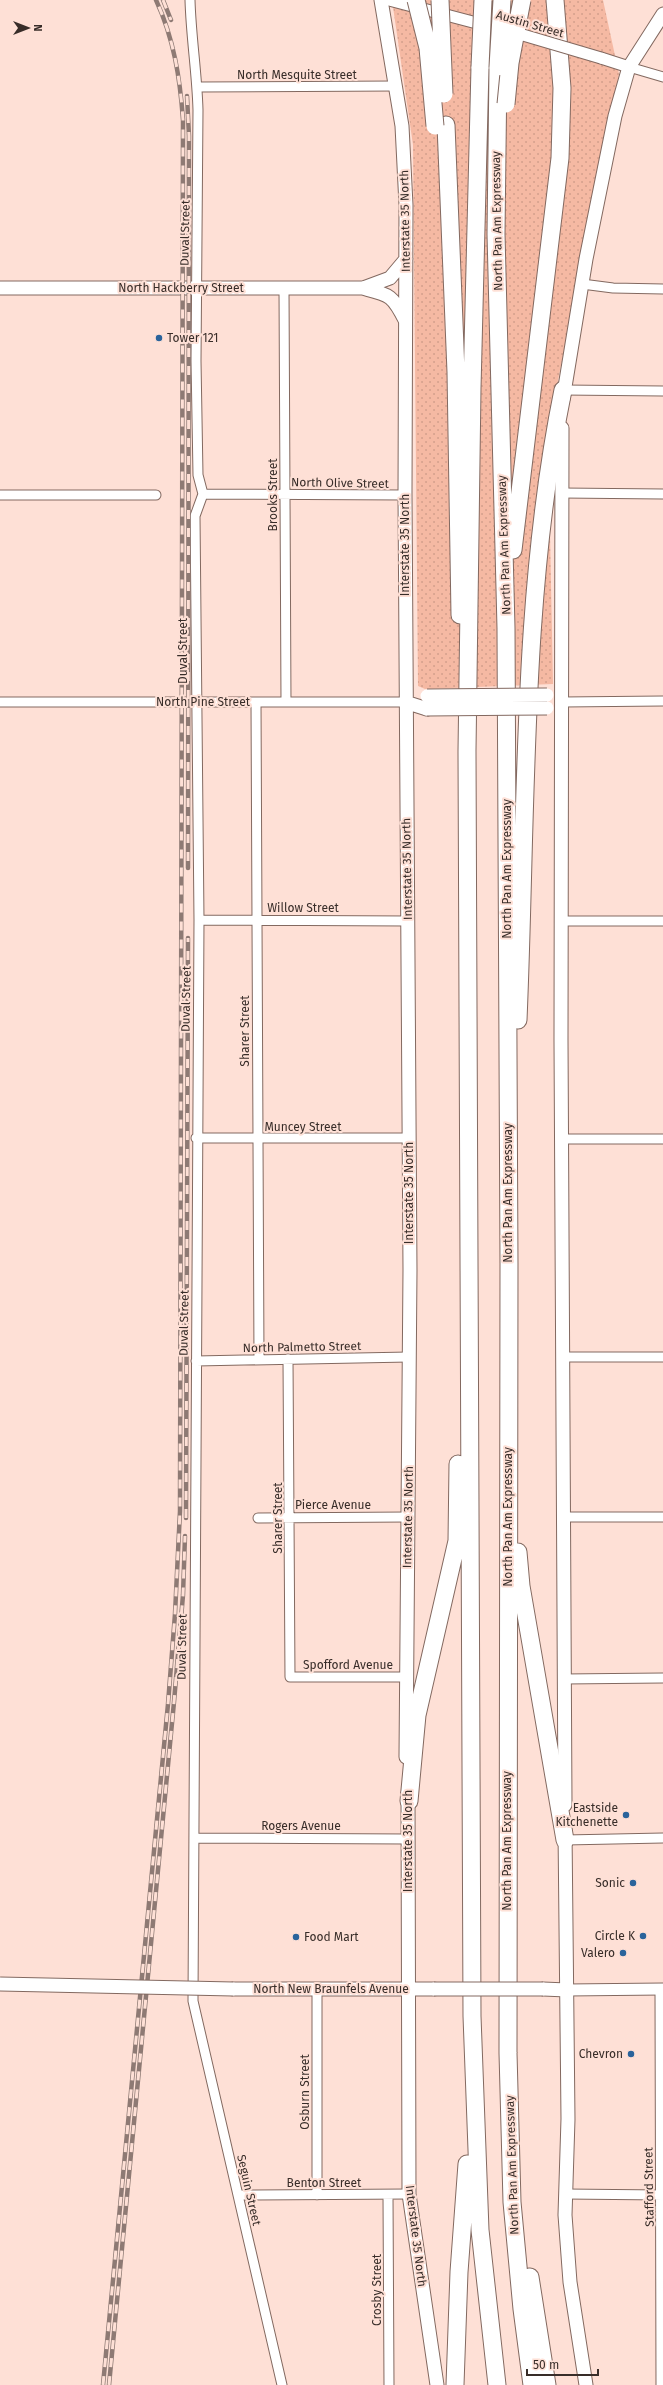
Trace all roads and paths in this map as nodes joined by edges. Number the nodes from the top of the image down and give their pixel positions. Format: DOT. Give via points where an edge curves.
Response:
graph roads {
  1 [pos="190,0"];
  2 [pos="381,0"];
  3 [pos="389,0"];
  4 [pos="416,0"];
  5 [pos="440,0"];
  6 [pos="483,0"];
  7 [pos="502,0"];
  8 [pos="522,0"];
  9 [pos="555,0"];
  10 [pos="663,14"];
  11 [pos="629,67"];
  12 [pos="663,77"];
  13 [pos="396,86"];
  14 [pos="198,87"];
  15 [pos="441,125"];
  16 [pos="406,259"];
  17 [pos="498,275"];
  18 [pos="582,284"];
  19 [pos="0,288"];
  20 [pos="196,288"];
  21 [pos="284,288"];
  22 [pos="362,288"];
  23 [pos="663,289"];
  24 [pos="406,321"];
  25 [pos="564,390"];
  26 [pos="663,391"];
  27 [pos="562,493"];
  28 [pos="203,494"];
  29 [pos="286,494"];
  30 [pos="663,494"];
  31 [pos="0,495"];
  32 [pos="156,495"];
  33 [pos="404,496"];
  34 [pos="506,628"];
  35 [pos="663,701"];
  36 [pos="0,702"];
  37 [pos="196,702"];
  38 [pos="256,702"];
  39 [pos="286,702"];
  40 [pos="405,702"];
  41 [pos="564,702"];
  42 [pos="467,751"];
  43 [pos="256,919"];
  44 [pos="199,920"];
  45 [pos="408,920"];
  46 [pos="561,921"];
  47 [pos="663,921"];
  48 [pos="508,1133"];
  49 [pos="196,1138"];
  50 [pos="409,1138"];
  51 [pos="257,1139"];
  52 [pos="562,1139"];
  53 [pos="663,1139"];
  54 [pos="469,1232"];
  55 [pos="508,1263"];
  56 [pos="409,1357"];
  57 [pos="563,1357"];
  58 [pos="663,1357"];
  59 [pos="288,1359"];
  60 [pos="259,1360"];
  61 [pos="196,1361"];
  62 [pos="290,1517"];
  63 [pos="408,1517"];
  64 [pos="563,1517"];
  65 [pos="663,1517"];
  66 [pos="258,1518"];
  67 [pos="290,1677"];
  68 [pos="406,1677"];
  69 [pos="663,1678"];
  70 [pos="564,1679"];
  71 [pos="409,1801"];
  72 [pos="195,1838"];
  73 [pos="663,1838"];
  74 [pos="408,1839"];
  75 [pos="565,1840"];
  76 [pos="0,1984"];
  77 [pos="317,1989"];
  78 [pos="409,1990"];
  79 [pos="567,1990"];
  80 [pos="662,1990"];
  81 [pos="193,2001"];
  82 [pos="472,2016"];
  83 [pos="508,2053"];
  84 [pos="238,2194"];
  85 [pos="409,2194"];
  86 [pos="565,2194"];
  87 [pos="317,2195"];
  88 [pos="388,2195"];
  89 [pos="662,2195"];
  90 [pos="282,2385"];
  91 [pos="389,2385"];
  92 [pos="437,2385"];
  93 [pos="455,2385"];
  94 [pos="497,2385"];
  95 [pos="532,2385"];
  96 [pos="547,2385"];
  97 [pos="586,2385"];
  98 [pos="662,2385"];
  1 -- 14 [label="street, Duval Street" via="191,38"];
  2 -- 13 [label="main road, Interstate 35 North"];
  3 -- 11 [label="street, Austin Street, bridge" via="523,35"];
  4 -- 15 [label="highway, bridge" via="428,48"];
  5 -- 15 [label="highway, bridge"];
  6 -- 42 [label="highway, North Pan Am Expressway, bridge" via="472,381"];
  7 -- 17 [label="highway, North Pan Am Expressway, bridge" via="495,149"];
  8 -- 17 [label="highway, bridge" via="510,63 506,104 504,247"];
  9 -- 34 [label="highway" via="562,88 560,158 517,503"];
  10 -- 11 [label="main road"];
  11 -- 12 [label="street, Austin Street"];
  11 -- 18 [label="main road" via="615,116"];
  13 -- 14 [label="street, North Mesquite Street"];
  13 -- 16 [label="main road, Interstate 35 North" via="405,161"];
  14 -- 20 [label="street, Duval Street"];
  15 -- 42 [label="highway" via="456,372 458,587"];
  16 -- 22 [label="main road, North Hackberry Street" via="390,278"];
  16 -- 24 [label="main road, Interstate 35 North"];
  17 -- 34 [label="highway, North Pan Am Expressway"];
  18 -- 23 [label="street" via="613,288"];
  18 -- 25 [label="main road"];
  19 -- 20 [label="main road, North Hackberry Street"];
  20 -- 21 [label="main road, North Hackberry Street"];
  20 -- 28 [label="street, Duval Street" via="198,475"];
  21 -- 22 [label="main road, North Hackberry Street"];
  21 -- 29 [label="street, Brooks Street"];
  22 -- 24 [label="main road, North Hackberry Street" via="389,296 396,302"];
  24 -- 33 [label="main road, Interstate 35 North"];
  25 -- 26 [label="street"];
  25 -- 27 [label="main road"];
  25 -- 48 [label="highway" via="549,477 532,642 517,1054"];
  27 -- 30 [label="street"];
  27 -- 41 [label="main road"];
  28 -- 29 [label="street, North Olive Street"];
  28 -- 37 [label="street, Duval Street" via="195,516"];
  29 -- 33 [label="street, North Olive Street"];
  29 -- 39 [label="street, Brooks Street"];
  31 -- 32 [label="street"];
  33 -- 40 [label="main road, Interstate 35 North"];
  34 -- 48 [label="highway, North Pan Am Expressway"];
  35 -- 41 [label="street, North Pine Street"];
  36 -- 37 [label="street, North Pine Street"];
  37 -- 38 [label="street, North Pine Street"];
  37 -- 44 [label="street, Duval Street"];
  38 -- 39 [label="street, North Pine Street"];
  38 -- 43 [label="street, Sharer Street"];
  39 -- 40 [label="street, North Pine Street"];
  40 -- 41 [label="main road, North Pine Street, bridge"];
  40 -- 45 [label="main road, Interstate 35 North"];
  41 -- 46 [label="main road"];
  42 -- 54 [label="highway, North Pan Am Expressway"];
  43 -- 44 [label="street, Willow Street"];
  43 -- 45 [label="street, Willow Street"];
  43 -- 51 [label="street, Sharer Street"];
  44 -- 49 [label="street, Duval Street"];
  45 -- 50 [label="main road, Interstate 35 North"];
  46 -- 47 [label="street"];
  46 -- 52 [label="main road"];
  48 -- 55 [label="highway, North Pan Am Expressway"];
  49 -- 51 [label="street, Muncey Street"];
  49 -- 61 [label="street, Duval Street"];
  50 -- 51 [label="street, Muncey Street"];
  50 -- 56 [label="main road, Interstate 35 North"];
  51 -- 60 [label="street, Sharer Street"];
  52 -- 53 [label="street"];
  52 -- 57 [label="main road"];
  54 -- 71 [label="highway" via="458,1400 457,1541 417,1715"];
  54 -- 82 [label="highway, North Pan Am Expressway"];
  55 -- 75 [label="highway" via="520,1574"];
  55 -- 83 [label="highway, North Pan Am Expressway"];
  56 -- 59 [label="street, North Palmetto Street"];
  56 -- 63 [label="main road, Interstate 35 North"];
  57 -- 58 [label="street"];
  57 -- 64 [label="main road"];
  59 -- 60 [label="street, North Palmetto Street"];
  59 -- 62 [label="street, Sharer Street"];
  60 -- 61 [label="street, North Palmetto Street"];
  61 -- 72 [label="street, Duval Street" via="193,1749"];
  62 -- 63 [label="street, Pierce Avenue"];
  62 -- 66 [label="street, Pierce Avenue"];
  62 -- 67 [label="street, Sharer Street"];
  63 -- 68 [label="main road, Interstate 35 North"];
  64 -- 65 [label="street"];
  64 -- 70 [label="main road"];
  67 -- 68 [label="street, Spofford Avenue"];
  68 -- 71 [label="main road, Interstate 35 North"];
  69 -- 70 [label="street"];
  70 -- 75 [label="main road"];
  71 -- 74 [label="main road, Interstate 35 North"];
  72 -- 74 [label="street, Rogers Avenue"];
  72 -- 81 [label="street, Duval Street"];
  73 -- 75 [label="street"];
  74 -- 78 [label="main road, Interstate 35 North"];
  75 -- 79 [label="main road"];
  76 -- 77 [label="main road, North New Braunfels Avenue, bridge"];
  77 -- 78 [label="main road, North New Braunfels Avenue"];
  77 -- 87 [label="street, Osburn Street"];
  78 -- 79 [label="main road, North New Braunfels Avenue, bridge"];
  78 -- 85 [label="main road, Interstate 35 North"];
  79 -- 80 [label="street, North New Braunfels Avenue"];
  79 -- 86 [label="main road" via="568,2119"];
  80 -- 89 [label="street, Stafford Street"];
  81 -- 84 [label="street, Seguin Street"];
  82 -- 93 [label="highway"];
  82 -- 94 [label="highway, North Pan Am Expressway" via="480,2223"];
  83 -- 95 [label="highway, North Pan Am Expressway" via="513,2209"];
  83 -- 96 [label="highway" via="530,2274"];
  84 -- 87 [label="street, Benton Street"];
  84 -- 90 [label="street, Seguin Street"];
  85 -- 88 [label="street, Benton Street"];
  85 -- 92 [label="main road, Interstate 35 North"];
  86 -- 89 [label="street"];
  86 -- 97 [label="main road" via="566,2252"];
  87 -- 88 [label="street, Benton Street"];
  88 -- 91 [label="street, Crosby Street"];
  89 -- 98 [label="street, Stafford Street"];
}
